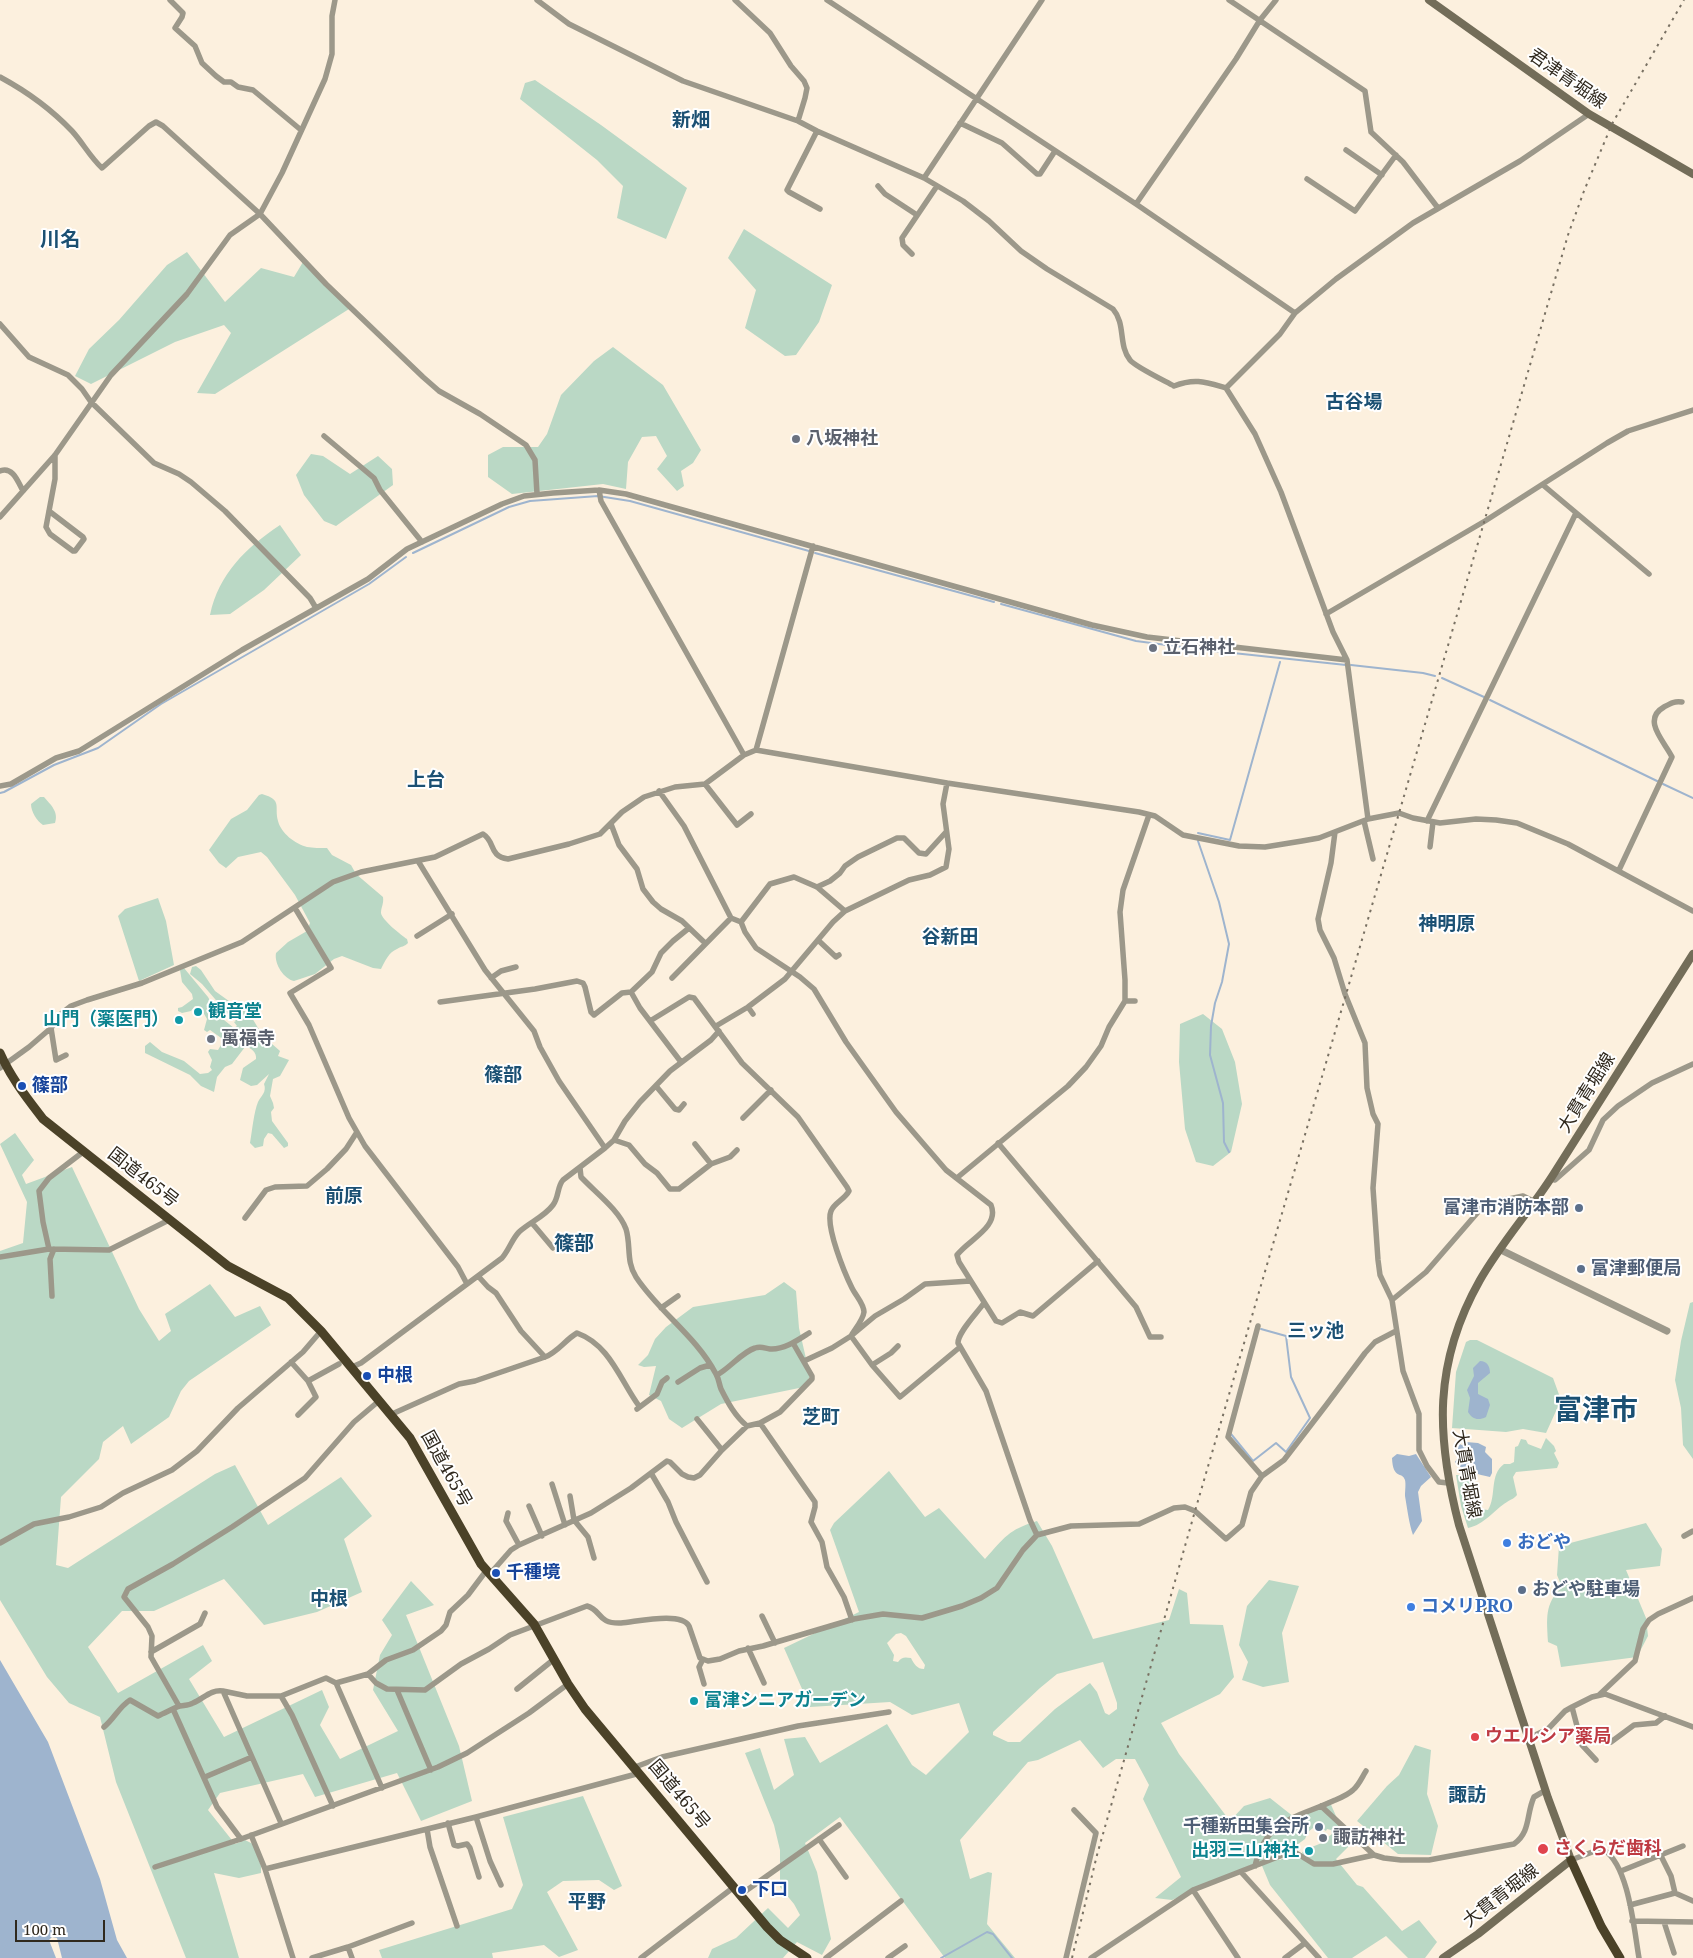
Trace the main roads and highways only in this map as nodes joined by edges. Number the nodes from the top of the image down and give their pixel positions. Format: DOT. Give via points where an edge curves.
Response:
graph roads {
  1 [pos="1429,0"];
  2 [pos="1693,174"];
  3 [pos="1693,954"];
  4 [pos="0,1053"];
  5 [pos="2,1067"];
  6 [pos="1571,1860"];
  7 [pos="1446,1957"];
  8 [pos="807,1958"];
  9 [pos="1620,1958"];
  1 -- 2 [label="main road, 君津青堀線" via="1589,114"];
  3 -- 6 [label="main road, 大貫青堀線" via="1468,1302 1448,1361 1442,1405 1443,1450 1459,1526"];
  4 -- 5 [label="highway, 国道465号"];
  5 -- 8 [label="highway, 国道465号" via="43,1119 228,1266 288,1298 321,1331 410,1438 464,1536 488,1573 534,1624 585,1709 774,1934"];
  6 -- 7 [label="main road, 大貫青堀線"];
  6 -- 9 [label="highway" via="1601,1926"];
}
